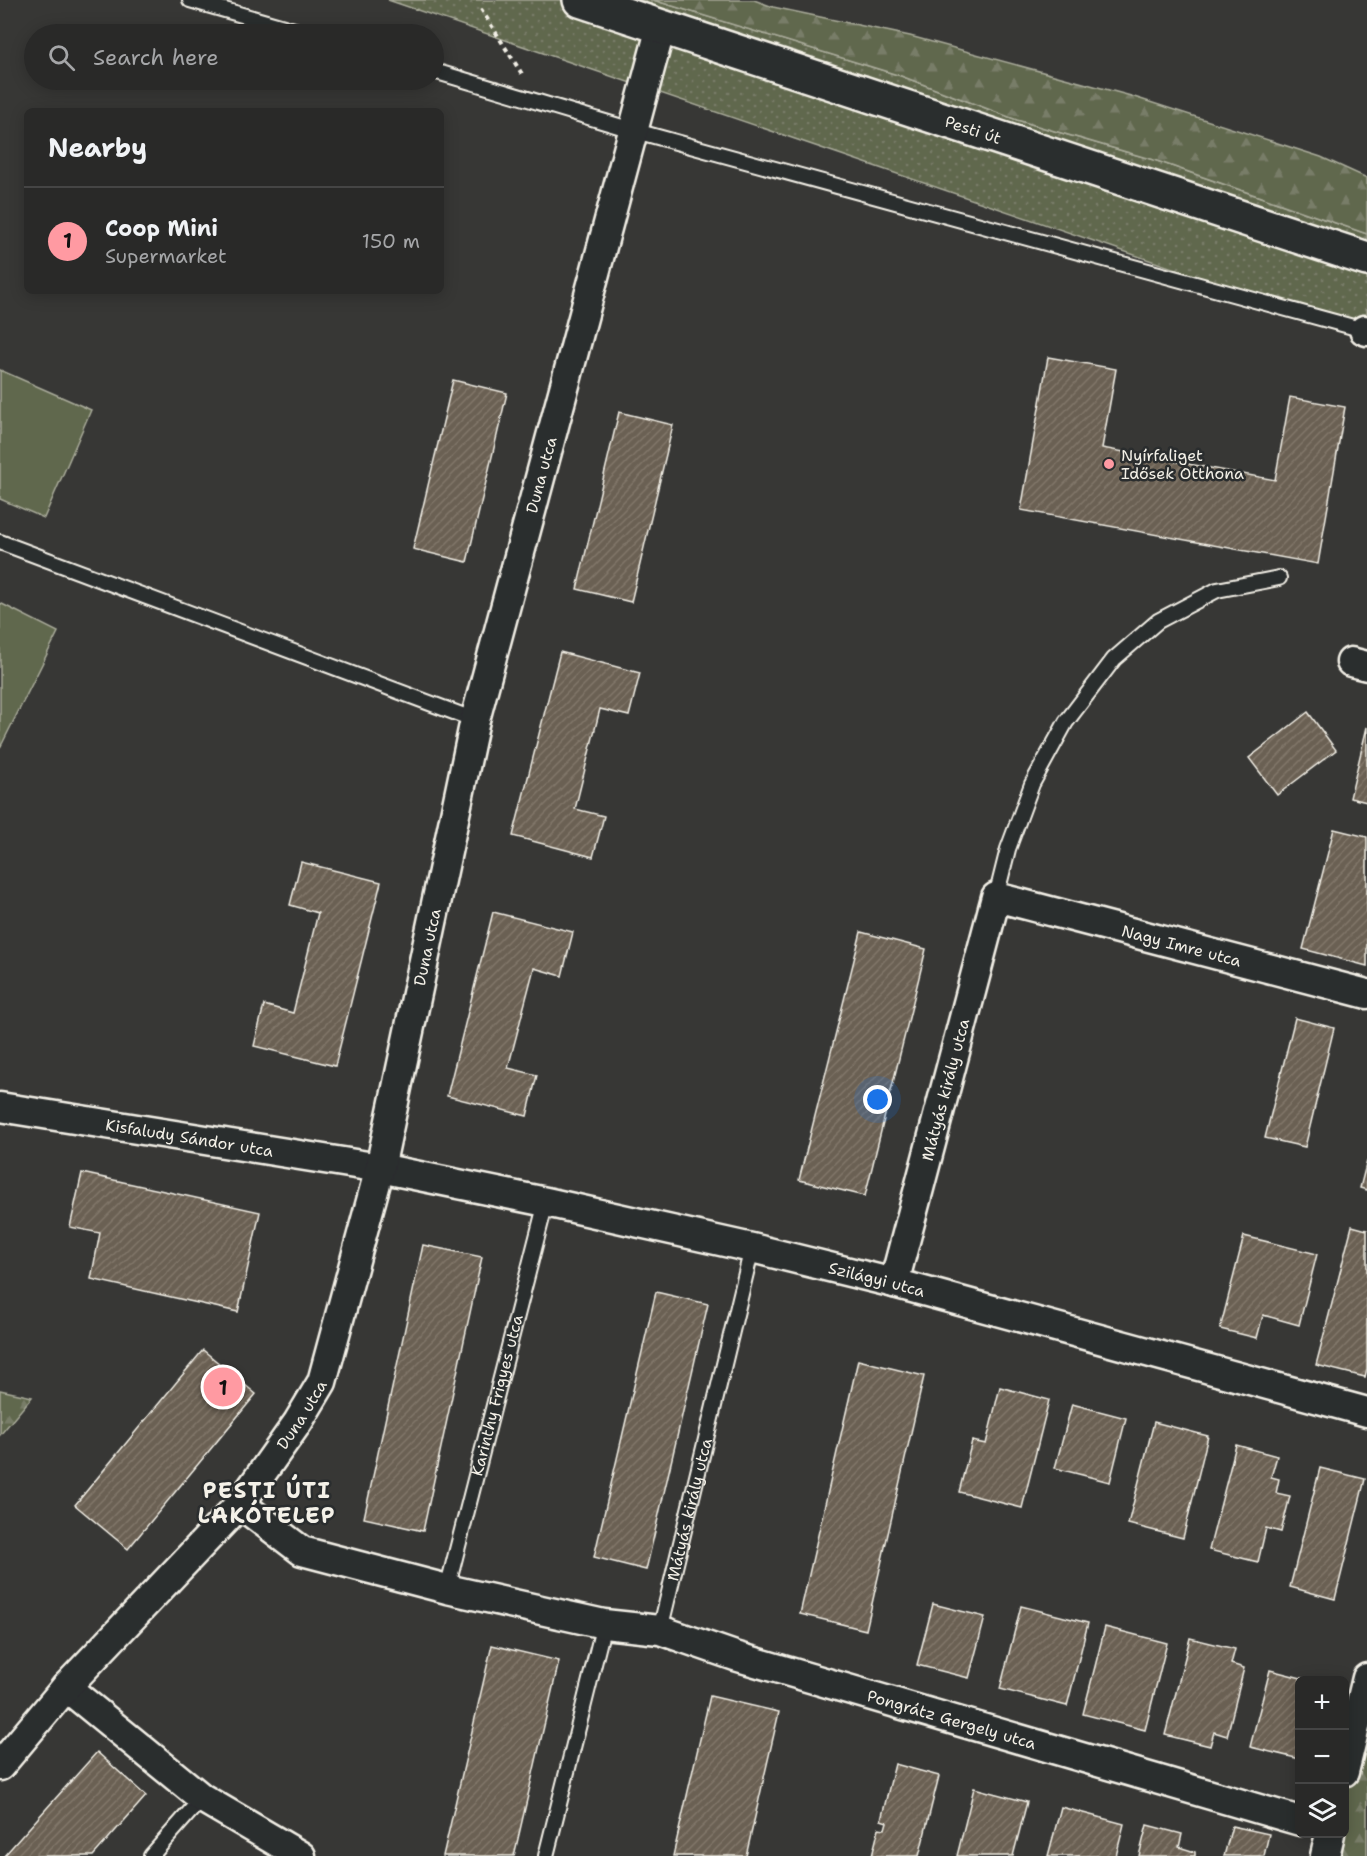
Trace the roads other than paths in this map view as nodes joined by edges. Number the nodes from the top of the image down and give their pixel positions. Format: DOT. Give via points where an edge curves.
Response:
graph roads {
  1 [pos="190,0"];
  2 [pos="579,0"];
  3 [pos="273,24"];
  4 [pos="661,27"];
  5 [pos="444,74"];
  6 [pos="632,130"];
  7 [pos="1367,259"];
  8 [pos="1366,331"];
  9 [pos="0,542"];
  10 [pos="1279,578"];
  11 [pos="475,720"];
  12 [pos="996,897"];
  13 [pos="1367,994"];
  14 [pos="0,1107"];
  15 [pos="380,1168"];
  16 [pos="546,1202"];
  17 [pos="752,1248"];
  18 [pos="894,1283"];
  19 [pos="1367,1412"];
  20 [pos="240,1504"];
  21 [pos="447,1589"];
  22 [pos="604,1624"];
  23 [pos="660,1630"];
  24 [pos="1367,1678"];
  25 [pos="66,1687"];
  26 [pos="1349,1752"];
  27 [pos="0,1766"];
  28 [pos="202,1798"];
  29 [pos="1295,1820"];
  30 [pos="1329,1838"];
  31 [pos="151,1856"];
  32 [pos="301,1856"];
  33 [pos="546,1856"];
  34 [pos="1325,1856"];
  1 -- 3 [label="lane"];
  2 -- 4 [label="main road, Pesti út"];
  4 -- 6 [label="street, Duna utca"];
  4 -- 7 [label="main road, Pesti út"];
  5 -- 6 [label="lane"];
  6 -- 8 [label="lane"];
  6 -- 11 [label="street, Duna utca"];
  9 -- 11 [label="lane"];
  10 -- 12 [label="lane" via="1217,590 1158,621 1114,659 1066,722 1032,784 1008,849"];
  11 -- 15 [label="street, Duna utca"];
  12 -- 13 [label="street, Nagy Imre utca"];
  12 -- 18 [label="street, Mátyás király utca"];
  14 -- 15 [label="street, Kisfaludy Sándor utca"];
  15 -- 16 [label="street, Szilágyi utca"];
  15 -- 20 [label="street, Duna utca" via="322,1382"];
  16 -- 17 [label="street, Szilágyi utca"];
  16 -- 21 [label="lane, Karinthy Frigyes utca"];
  17 -- 18 [label="street, Szilágyi utca"];
  17 -- 23 [label="lane, Mátyás király utca"];
  18 -- 19 [label="street, Szilágyi utca"];
  20 -- 21 [label="street" via="302,1551"];
  20 -- 25 [label="street, Duna utca"];
  21 -- 22 [label="street"];
  22 -- 23 [label="street, Pongrátz Gergely utca"];
  22 -- 33 [label="lane"];
  23 -- 29 [label="street, Pongrátz Gergely utca" via="735,1656"];
  24 -- 26 [label="street"];
  25 -- 27 [label="street, Duna utca"];
  25 -- 28 [label="street"];
  28 -- 31 [label="lane"];
  28 -- 32 [label="street"];
  30 -- 34 [label="street"];
}
